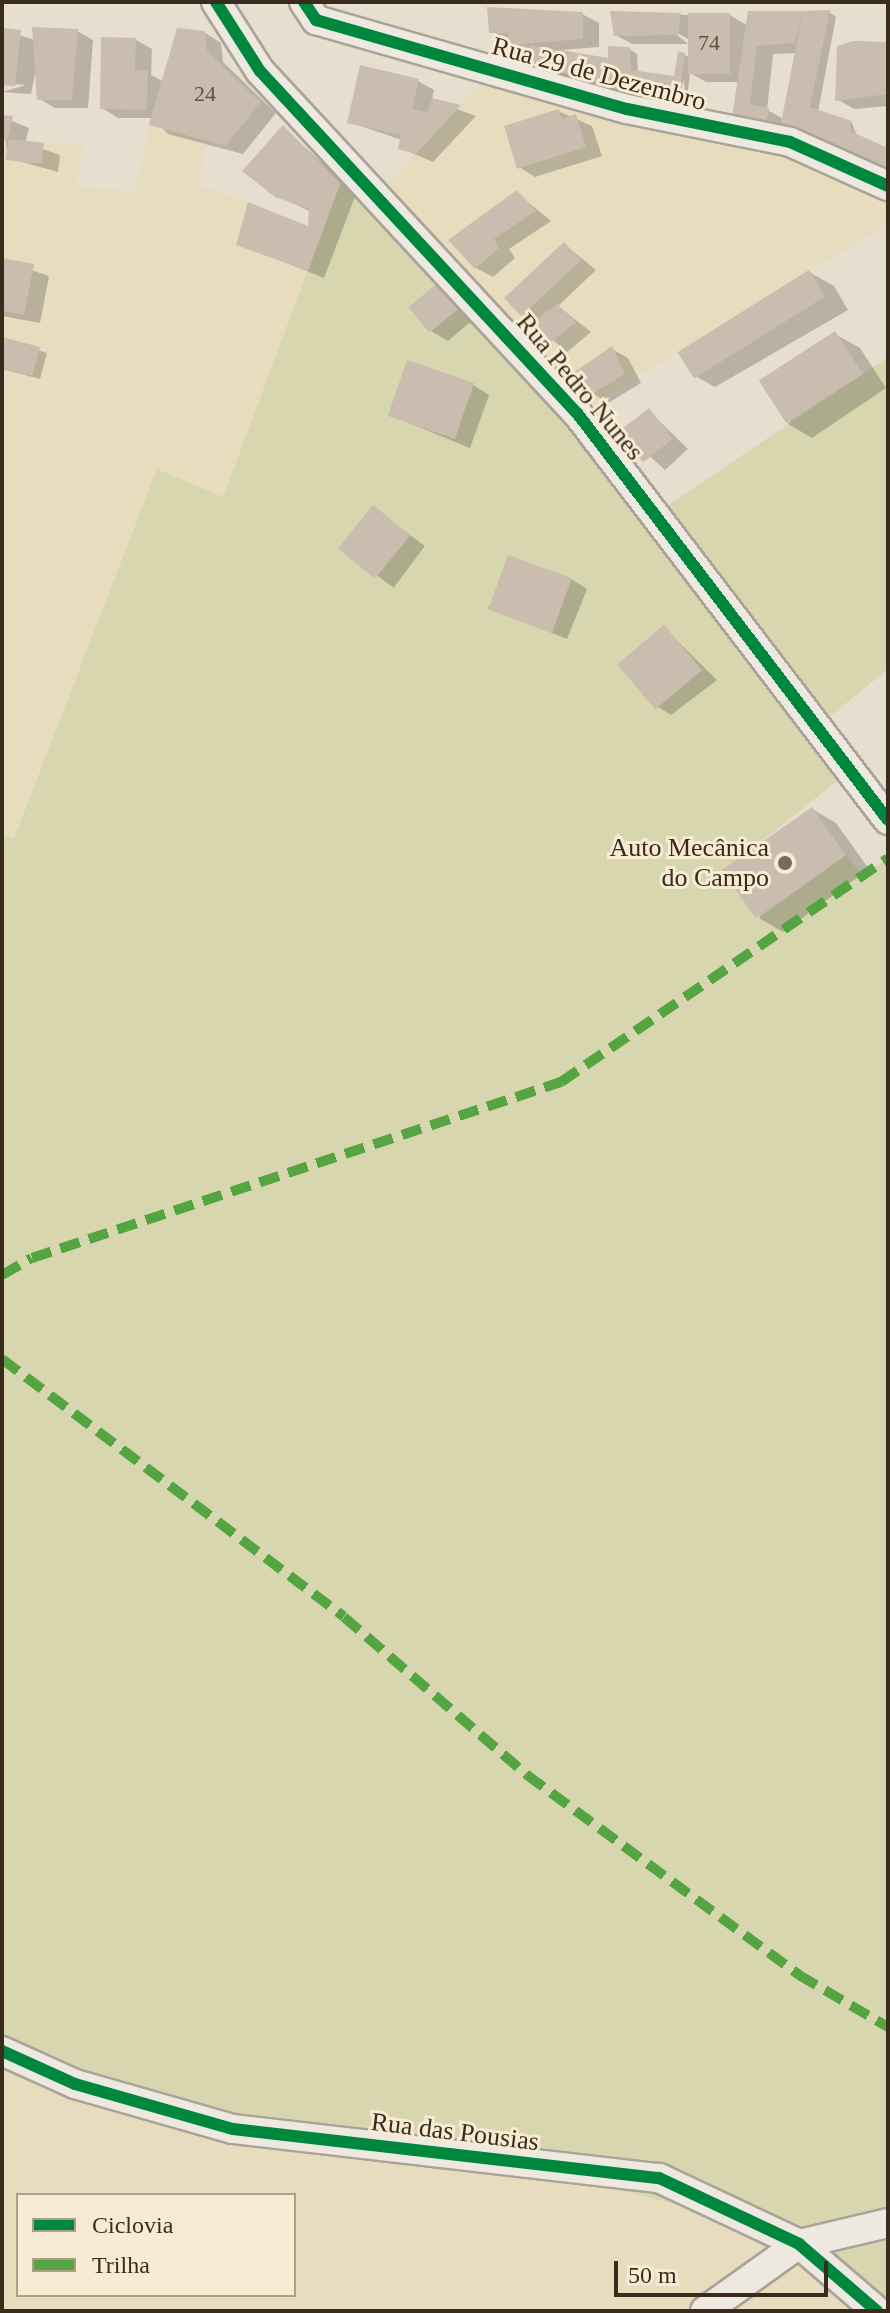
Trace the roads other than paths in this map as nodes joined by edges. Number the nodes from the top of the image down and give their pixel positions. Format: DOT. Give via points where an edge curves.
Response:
graph roads {
  1 [pos="216,2"];
  2 [pos="304,2"];
  3 [pos="888,186"];
  4 [pos="888,820"];
  5 [pos="2,2051"];
  6 [pos="888,2223"];
  7 [pos="799,2244"];
  8 [pos="705,2311"];
  9 [pos="877,2311"];
  1 -- 4 [label="street, Rua Pedro Nunes" via="260,71 577,413"];
  2 -- 3 [label="street, Rua 29 de Dezembro" via="316,20 627,109 790,142"];
  5 -- 7 [label="street, Rua das Pousias" via="75,2084 233,2129 659,2178"];
  6 -- 7 [label="street"];
  7 -- 8 [label="street"];
  7 -- 9 [label="street, Rua das Pousias"];
}
